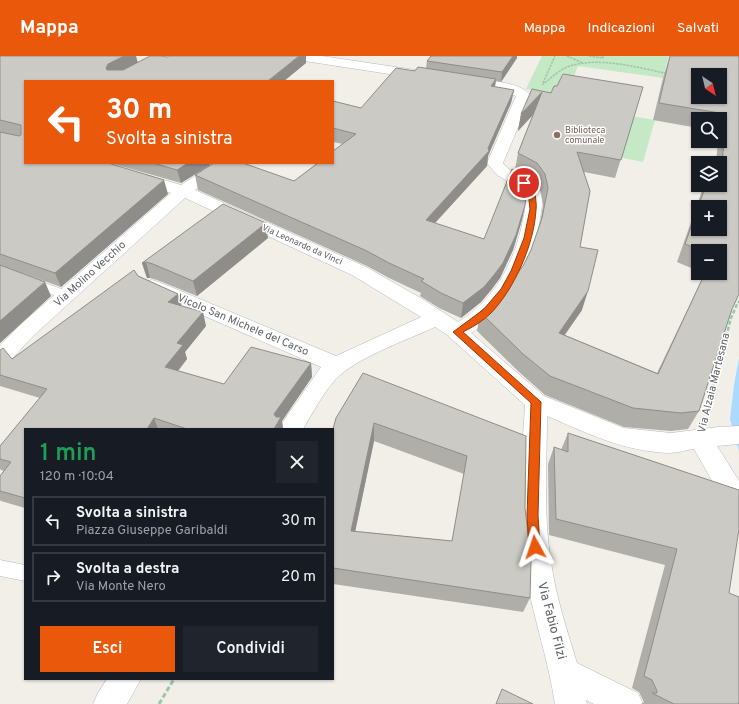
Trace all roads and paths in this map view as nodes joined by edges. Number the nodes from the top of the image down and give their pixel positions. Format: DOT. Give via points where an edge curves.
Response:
graph roads {
  1 [pos="163,56"];
  2 [pos="298,56"];
  3 [pos="555,56"];
  4 [pos="567,56"];
  5 [pos="589,56"];
  6 [pos="603,57"];
  7 [pos="600,63"];
  8 [pos="584,64"];
  9 [pos="665,73"];
  10 [pos="436,77"];
  11 [pos="119,80"];
  12 [pos="451,80"];
  13 [pos="93,164"];
  14 [pos="224,164"];
  15 [pos="183,191"];
  16 [pos="0,271"];
  17 [pos="150,285"];
  18 [pos="66,296"];
  19 [pos="739,301"];
  20 [pos="436,318"];
  21 [pos="457,332"];
  22 [pos="0,358"];
  23 [pos="331,370"];
  24 [pos="536,402"];
  25 [pos="291,428"];
  26 [pos="735,435"];
  27 [pos="700,439"];
  28 [pos="739,504"];
  29 [pos="0,568"];
  30 [pos="24,573"];
  31 [pos="565,673"];
  32 [pos="124,680"];
  33 [pos="173,680"];
  34 [pos="109,704"];
  35 [pos="159,704"];
  36 [pos="571,704"];
  37 [pos="627,704"];
  1 -- 11 [label="street"];
  2 -- 10 [label="street"];
  3 -- 8 [label="path" via="541,86 567,67"];
  4 -- 8 [label="path"];
  5 -- 6 [label="path"];
  6 -- 7 [label="path"];
  7 -- 8 [label="path"];
  7 -- 9 [label="path"];
  12 -- 21 [label="street" via="510,89 523,95 495,163 500,170 529,187 533,196 527,238 509,283 487,311"];
  13 -- 15 [label="street, Via Leonardo da Vinci"];
  14 -- 15 [label="street, Via Molino Vecchio"];
  15 -- 18 [label="street, Via Molino Vecchio"];
  15 -- 20 [label="street, Via Leonardo da Vinci" via="342,262"];
  16 -- 18 [label="lane"];
  17 -- 23 [label="street, Vicolo San Michele del Carso"];
  18 -- 22 [label="street, Via Molino Vecchio"];
  19 -- 27 [label="path, Via Alzaia Martesana" via="731,318"];
  20 -- 21 [label="street, Via Leonardo da Vinci"];
  20 -- 23 [label="street" via="352,356"];
  21 -- 24 [label="street, Via Leonardo da Vinci"];
  23 -- 25 [label="street"];
  24 -- 27 [label="street, Via Leonardo da Vinci" via="634,440 671,443"];
  24 -- 31 [label="street, Via Fabio Filzi" via="533,515 536,554 544,600"];
  26 -- 27 [label="street, Via Leonardo da Vinci"];
  27 -- 28 [label="street, Via Alzaia Martesana"];
  29 -- 30 [label="lane"];
  31 -- 36 [label="street, Via Fabio Filzi"];
  31 -- 37 [label="street"];
  32 -- 34 [label="street"];
  33 -- 35 [label="path"];
}
